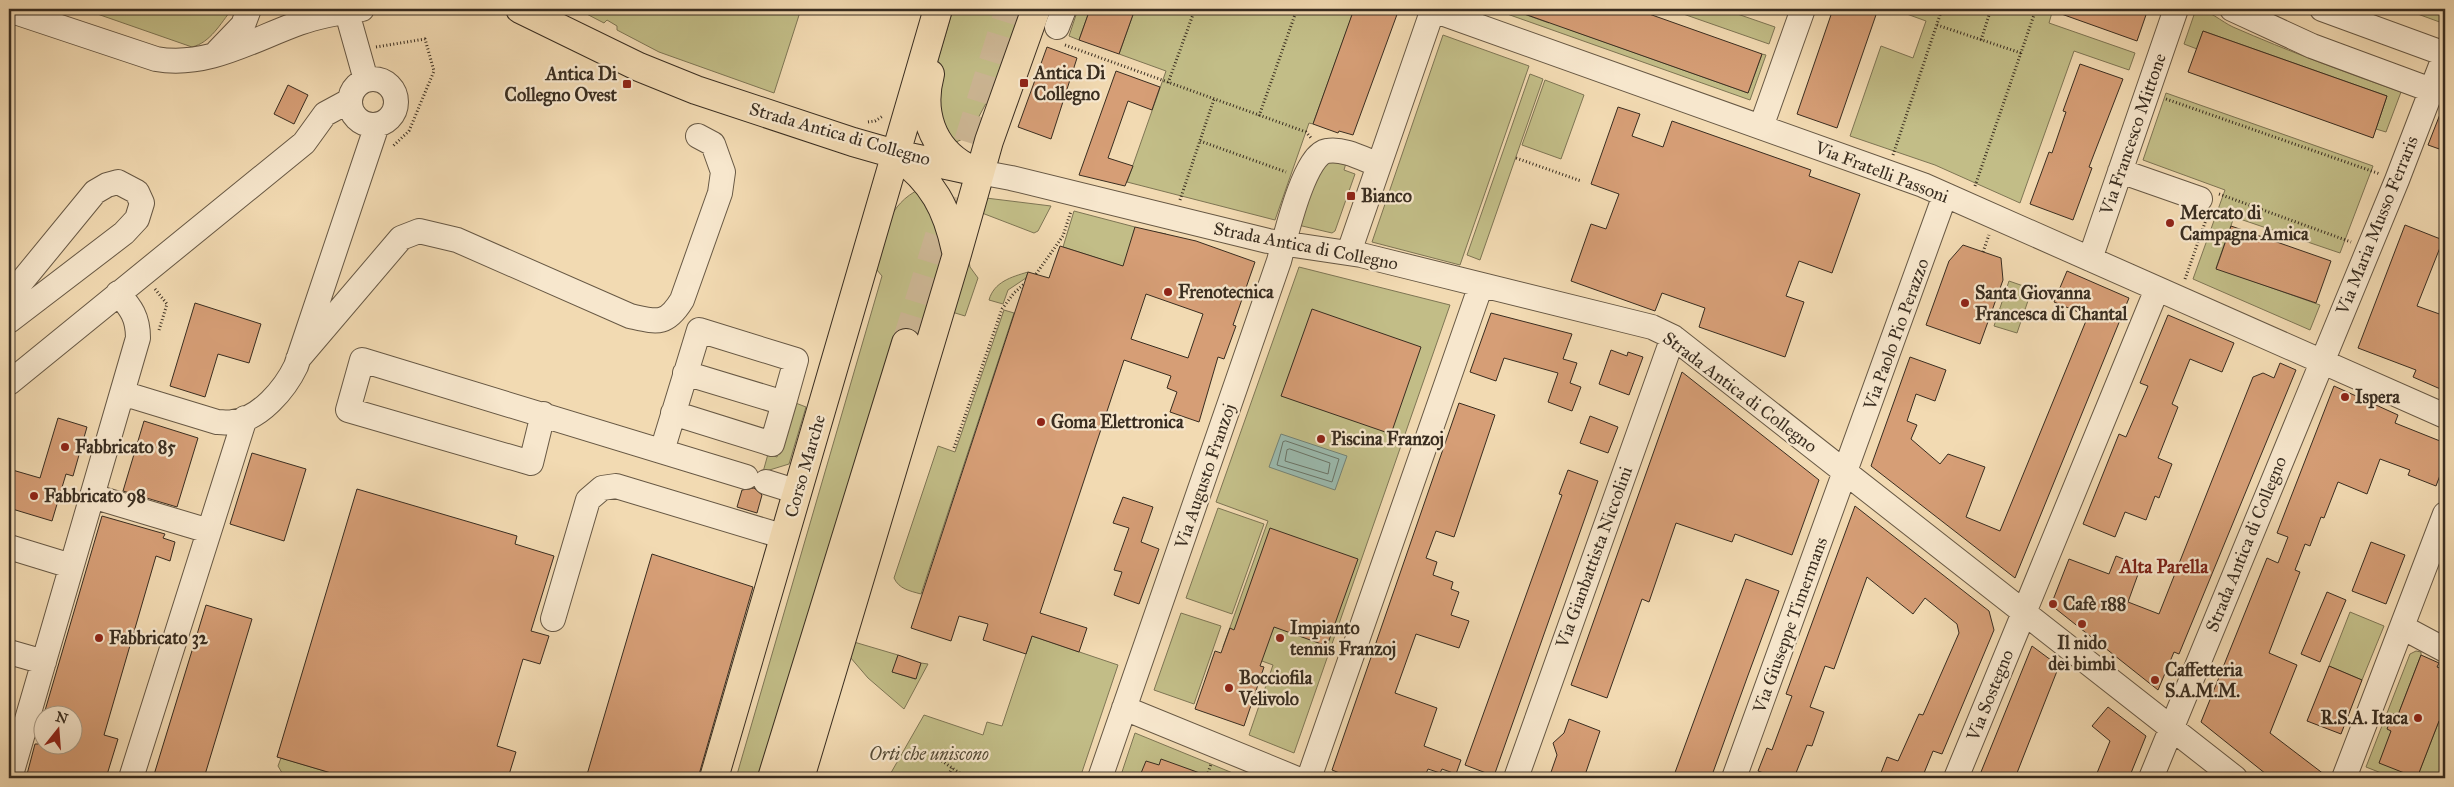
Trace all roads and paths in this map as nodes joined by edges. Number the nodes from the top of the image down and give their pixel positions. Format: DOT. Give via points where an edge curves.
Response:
graph roads {
  1 [pos="249,9"];
  2 [pos="520,9"];
  3 [pos="1036,9"];
  4 [pos="1195,9"];
  5 [pos="1297,9"];
  6 [pos="1433,9"];
  7 [pos="1802,9"];
  8 [pos="1942,9"];
  9 [pos="1991,9"];
  10 [pos="2036,9"];
  11 [pos="2176,9"];
  12 [pos="2232,9"];
  13 [pos="2322,9"];
  14 [pos="9,10"];
  15 [pos="351,10"];
  16 [pos="312,14"];
  17 [pos="936,14"];
  18 [pos="1061,18"];
  19 [pos="1937,24"];
  20 [pos="1980,40"];
  21 [pos="2021,53"];
  22 [pos="2445,54"];
  23 [pos="214,56"];
  24 [pos="366,80"];
  25 [pos="1168,83"];
  26 [pos="2431,90"];
  27 [pos="2147,92"];
  28 [pos="1214,99"];
  29 [pos="349,101"];
  30 [pos="889,112"];
  31 [pos="1259,116"];
  32 [pos="866,122"];
  33 [pos="377,125"];
  34 [pos="1761,127"];
  35 [pos="698,136"];
  36 [pos="1200,141"];
  37 [pos="1324,151"];
  38 [pos="896,154"];
  39 [pos="1516,158"];
  40 [pos="1379,165"];
  41 [pos="975,171"];
  42 [pos="2120,171"];
  43 [pos="1887,172"];
  44 [pos="1305,178"];
  45 [pos="2397,180"];
  46 [pos="1581,181"];
  47 [pos="1076,194"];
  48 [pos="1945,195"];
  49 [pos="1180,200"];
  50 [pos="2209,201"];
  51 [pos="1969,206"];
  52 [pos="1284,243"];
  53 [pos="2368,248"];
  54 [pos="1348,252"];
  55 [pos="957,254"];
  56 [pos="2090,258"];
  57 [pos="1036,274"];
  58 [pos="1024,284"];
  59 [pos="1481,285"];
  60 [pos="2157,289"];
  61 [pos="118,293"];
  62 [pos="9,297"];
  63 [pos="2178,298"];
  64 [pos="9,321"];
  65 [pos="1672,337"];
  66 [pos="906,344"];
  67 [pos="298,359"];
  68 [pos="2321,360"];
  69 [pos="686,373"];
  70 [pos="9,383"];
  71 [pos="122,393"];
  72 [pos="784,403"];
  73 [pos="673,413"];
  74 [pos="544,414"];
  75 [pos="2445,416"];
  76 [pos="244,418"];
  77 [pos="954,448"];
  78 [pos="662,451"];
  79 [pos="1846,472"];
  80 [pos="798,492"];
  81 [pos="92,496"];
  82 [pos="2445,514"];
  83 [pos="209,531"];
  84 [pos="785,537"];
  85 [pos="9,547"];
  86 [pos="71,566"];
  87 [pos="2024,612"];
  88 [pos="553,619"];
  89 [pos="2402,626"];
  90 [pos="2445,650"];
  91 [pos="9,652"];
  92 [pos="44,662"];
  93 [pos="1124,708"];
  94 [pos="2171,728"];
  95 [pos="930,753"];
  96 [pos="952,768"];
  97 [pos="10,778"];
  98 [pos="131,778"];
  99 [pos="714,778"];
  100 [pos="772,778"];
  101 [pos="800,778"];
  102 [pos="947,778"];
  103 [pos="967,778"];
  104 [pos="1100,778"];
  105 [pos="1294,778"];
  106 [pos="1309,778"];
  107 [pos="1516,778"];
  108 [pos="1734,778"];
  109 [pos="1956,778"];
  110 [pos="2151,778"];
  111 [pos="2235,778"];
  112 [pos="2344,778"];
  1 -- 23 [label="street" via="243,25"];
  2 -- 38 [label="main road, Strada Antica di Collegno" via="639,67 696,90"];
  3 -- 41 [label="main road"];
  4 -- 25 [label="path"];
  5 -- 31 [label="path"];
  6 -- 34 [label="street, Via Fratelli Passoni"];
  6 -- 40 [label="street"];
  7 -- 34 [label="street"];
  8 -- 19 [label="path"];
  9 -- 20 [label="path"];
  10 -- 21 [label="path"];
  11 -- 27 [label="street, Via Francesco Mittone"];
  12 -- 26 [label="street" via="2312,46"];
  13 -- 22 [label="street"];
  14 -- 23 [label="street" via="156,59 177,63"];
  15 -- 16 [label="street"];
  15 -- 24 [label="street"];
  16 -- 23 [label="street" via="300,23"];
  17 -- 38 [label="main road, Corso Marche"];
  17 -- 41 [label="main road" via="934,59 926,101 931,125 939,146 946,154"];
  18 -- 25 [label="path" via="1052,40"];
  19 -- 20 [label="path"];
  19 -- 43 [label="path"];
  20 -- 21 [label="path"];
  21 -- 51 [label="path"];
  22 -- 26 [label="street, Via Maria Musso Ferraris"];
  24 -- 29 [label="street" via="355,86"];
  24 -- 33 [label="street" via="378,78 395,94 395,110 385,122"];
  25 -- 28 [label="path"];
  26 -- 45 [label="street, Via Maria Musso Ferraris"];
  27 -- 42 [label="street, Via Francesco Mittone"];
  27 -- 45 [label="path"];
  28 -- 31 [label="path"];
  28 -- 36 [label="path"];
  29 -- 33 [label="street" via="354,117"];
  29 -- 61 [label="street" via="326,114 304,143"];
  30 -- 32 [label="path" via="875,121"];
  31 -- 37 [label="path" via="1306,132"];
  33 -- 67 [label="street"];
  34 -- 43 [label="street, Via Fratelli Passoni"];
  35 -- 67 [label="street" via="713,144 722,172 720,193 682,300 672,315 655,321 630,316 457,240 419,231 400,238"];
  36 -- 44 [label="path"];
  36 -- 49 [label="path"];
  37 -- 40 [label="street" via="1336,150"];
  37 -- 44 [label="street, Via Augusto Franzoj" via="1308,167"];
  38 -- 41 [label="main road, Strada Antica di Collegno"];
  38 -- 55 [label="main road" via="914,168 934,191 951,226"];
  38 -- 80 [label="main road, Corso Marche"];
  39 -- 46 [label="path"];
  40 -- 54 [label="street"];
  41 -- 47 [label="street, Strada Antica di Collegno"];
  41 -- 55 [label="main road"];
  42 -- 50 [label="street"];
  42 -- 56 [label="street, Via Francesco Mittone"];
  43 -- 48 [label="street, Via Fratelli Passoni"];
  44 -- 52 [label="street, Via Augusto Franzoj"];
  45 -- 53 [label="street, Via Maria Musso Ferraris"];
  47 -- 52 [label="street, Strada Antica di Collegno"];
  47 -- 57 [label="path" via="1062,236"];
  48 -- 51 [label="street, Via Fratelli Passoni"];
  48 -- 79 [label="street, Via Paolo Pio Perazzo"];
  50 -- 53 [label="path"];
  50 -- 63 [label="path"];
  51 -- 56 [label="street, Via Fratelli Passoni"];
  52 -- 54 [label="street, Strada Antica di Collegno"];
  52 -- 93 [label="street, Via Augusto Franzoj"];
  53 -- 68 [label="street, Via Maria Musso Ferraris"];
  54 -- 59 [label="street, Strada Antica di Collegno"];
  55 -- 101 [label="main road"];
  56 -- 60 [label="street, Via Fratelli Passoni"];
  58 -- 77 [label="path" via="1002,310"];
  59 -- 65 [label="street, Strada Antica di Collegno" via="1652,327"];
  59 -- 106 [label="street"];
  60 -- 63 [label="street, Via Fratelli Passoni"];
  60 -- 87 [label="street"];
  61 -- 70 [label="street"];
  61 -- 71 [label="street" via="134,311 138,325 138,338"];
  62 -- 64 [label="street" via="94,192 118,182 137,192 142,203 137,219 124,233"];
  63 -- 68 [label="street, Via Fratelli Passoni"];
  65 -- 79 [label="street, Strada Antica di Collegno"];
  65 -- 107 [label="street, Via Gianbattista Niccolini"];
  66 -- 100 [label="main road"];
  67 -- 76 [label="street" via="289,380 277,395"];
  68 -- 75 [label="street, Via Fratelli Passoni"];
  68 -- 94 [label="street, Strada Antica di Collegno"];
  69 -- 72 [label="street"];
  69 -- 72 [label="street" via="698,330 796,360"];
  69 -- 73 [label="street"];
  71 -- 76 [label="street" via="217,422"];
  71 -- 81 [label="street"];
  72 -- 73 [label="street" via="772,444"];
  73 -- 78 [label="street"];
  74 -- 74 [label="street" via="362,360 348,410 531,463"];
  74 -- 78 [label="street"];
  76 -- 83 [label="street"];
  78 -- 80 [label="street"];
  79 -- 87 [label="street, Strada Antica di Collegno"];
  79 -- 108 [label="street, Via Giuseppe Timermans"];
  80 -- 84 [label="main road, Corso Marche"];
  81 -- 83 [label="street"];
  81 -- 86 [label="street"];
  82 -- 89 [label="street"];
  83 -- 98 [label="street"];
  84 -- 88 [label="street" via="616,486 602,488 588,500"];
  84 -- 99 [label="main road, Corso Marche"];
  85 -- 86 [label="street"];
  86 -- 92 [label="street"];
  87 -- 94 [label="street, Strada Antica di Collegno"];
  87 -- 109 [label="street, Via Sostegno"];
  89 -- 90 [label="street"];
  89 -- 112 [label="street"];
  91 -- 92 [label="street"];
  92 -- 97 [label="street"];
  93 -- 104 [label="street"];
  93 -- 105 [label="street"];
  94 -- 110 [label="street"];
  94 -- 111 [label="street, Strada Antica di Collegno"];
  95 -- 96 [label="path"];
  96 -- 102 [label="path"];
  96 -- 103 [label="path"];
}
